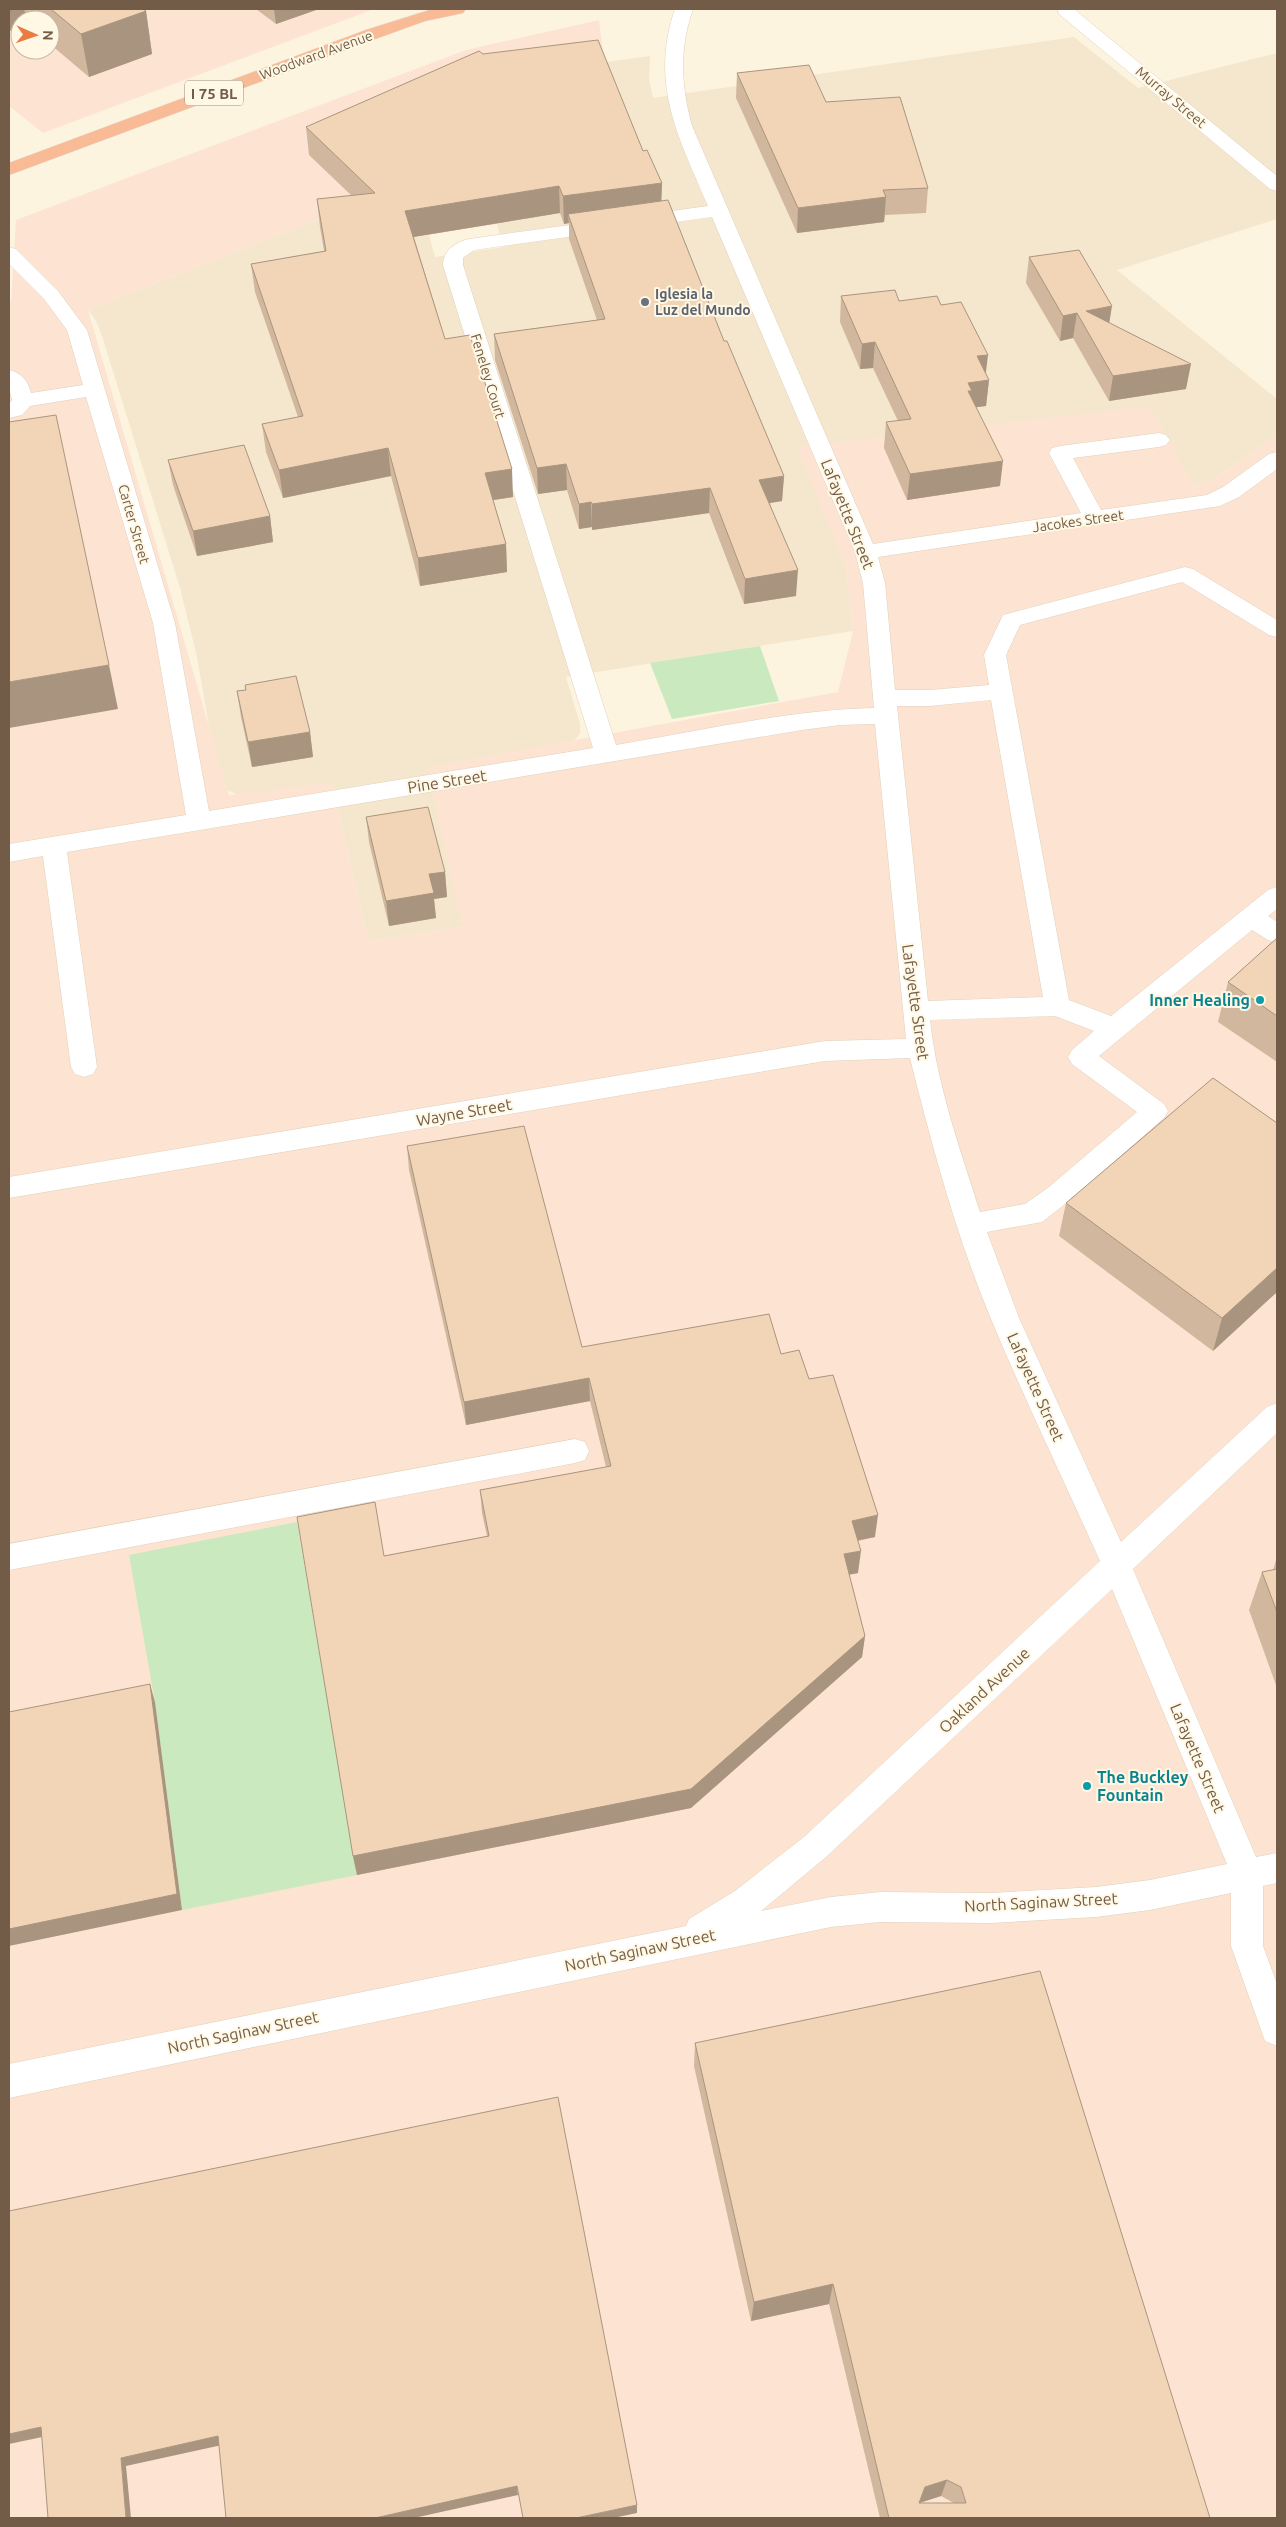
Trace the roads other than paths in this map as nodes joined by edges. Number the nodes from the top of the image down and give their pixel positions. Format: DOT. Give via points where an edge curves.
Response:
graph roads {
  1 [pos="457,9"];
  2 [pos="684,9"];
  3 [pos="1065,10"];
  4 [pos="9,169"];
  5 [pos="1277,185"];
  6 [pos="718,210"];
  7 [pos="9,253"];
  8 [pos="9,376"];
  9 [pos="95,389"];
  10 [pos="16,406"];
  11 [pos="1159,440"];
  12 [pos="1277,459"];
  13 [pos="1095,519"];
  14 [pos="866,552"];
  15 [pos="1277,630"];
  16 [pos="1003,691"];
  17 [pos="884,707"];
  18 [pos="607,754"];
  19 [pos="198,822"];
  20 [pos="54,845"];
  21 [pos="9,853"];
  22 [pos="1277,896"];
  23 [pos="1251,917"];
  24 [pos="1277,934"];
  25 [pos="1057,1006"];
  26 [pos="916,1011"];
  27 [pos="1114,1028"];
  28 [pos="920,1048"];
  29 [pos="84,1067"];
  30 [pos="9,1188"];
  31 [pos="970,1224"];
  32 [pos="1277,1416"];
  33 [pos="575,1451"];
  34 [pos="9,1558"];
  35 [pos="1117,1566"];
  36 [pos="1262,1871"];
  37 [pos="676,1943"];
  38 [pos="1277,2030"];
  39 [pos="9,2081"];
  1 -- 4 [label="highway, Woodward Avenue / I 75 BL" via="420,17 372,34"];
  2 -- 6 [label="street, Lafayette Street" via="672,55 673,90 688,140"];
  3 -- 5 [label="street, Murray Street"];
  6 -- 14 [label="street, Lafayette Street"];
  6 -- 18 [label="street, Feneley Court" via="469,245 453,258"];
  7 -- 9 [label="street, Carter Street" via="73,322"];
  8 -- 10 [label="street" via="18,383"];
  9 -- 10 [label="street"];
  9 -- 19 [label="street, Carter Street" via="164,623"];
  11 -- 13 [label="street" via="1060,453"];
  12 -- 13 [label="street, Jacokes Street" via="1212,501"];
  13 -- 14 [label="street, Jacokes Street"];
  14 -- 17 [label="street, Lafayette Street" via="874,583"];
  15 -- 16 [label="street" via="1185,574 1011,620 995,655"];
  16 -- 17 [label="street, Pine Street" via="930,698"];
  16 -- 25 [label="street"];
  17 -- 18 [label="street, Pine Street"];
  17 -- 26 [label="street, Lafayette Street"];
  18 -- 19 [label="street, Pine Street"];
  19 -- 20 [label="street, Pine Street"];
  20 -- 21 [label="street, Pine Street"];
  20 -- 29 [label="street"];
  22 -- 23 [label="street"];
  23 -- 24 [label="street"];
  23 -- 27 [label="street"];
  25 -- 26 [label="street"];
  25 -- 27 [label="street"];
  26 -- 28 [label="street, Lafayette Street"];
  27 -- 31 [label="street" via="1081,1057 1155,1111 1032,1214"];
  28 -- 30 [label="street, Wayne Street" via="825,1052"];
  28 -- 31 [label="street, Lafayette Street"];
  31 -- 35 [label="street, Lafayette Street" via="1005,1318"];
  32 -- 35 [label="street, Oakland Avenue"];
  33 -- 34 [label="street"];
  35 -- 36 [label="street, Lafayette Street"];
  35 -- 37 [label="street, Oakland Avenue" via="788,1870 726,1917"];
  36 -- 37 [label="street, North Saginaw Street" via="1150,1895 1096,1902 1017,1907 880,1907 831,1912"];
  36 -- 38 [label="street, Lafayette Street" via="1247,1946"];
  37 -- 39 [label="street, North Saginaw Street"];
}
